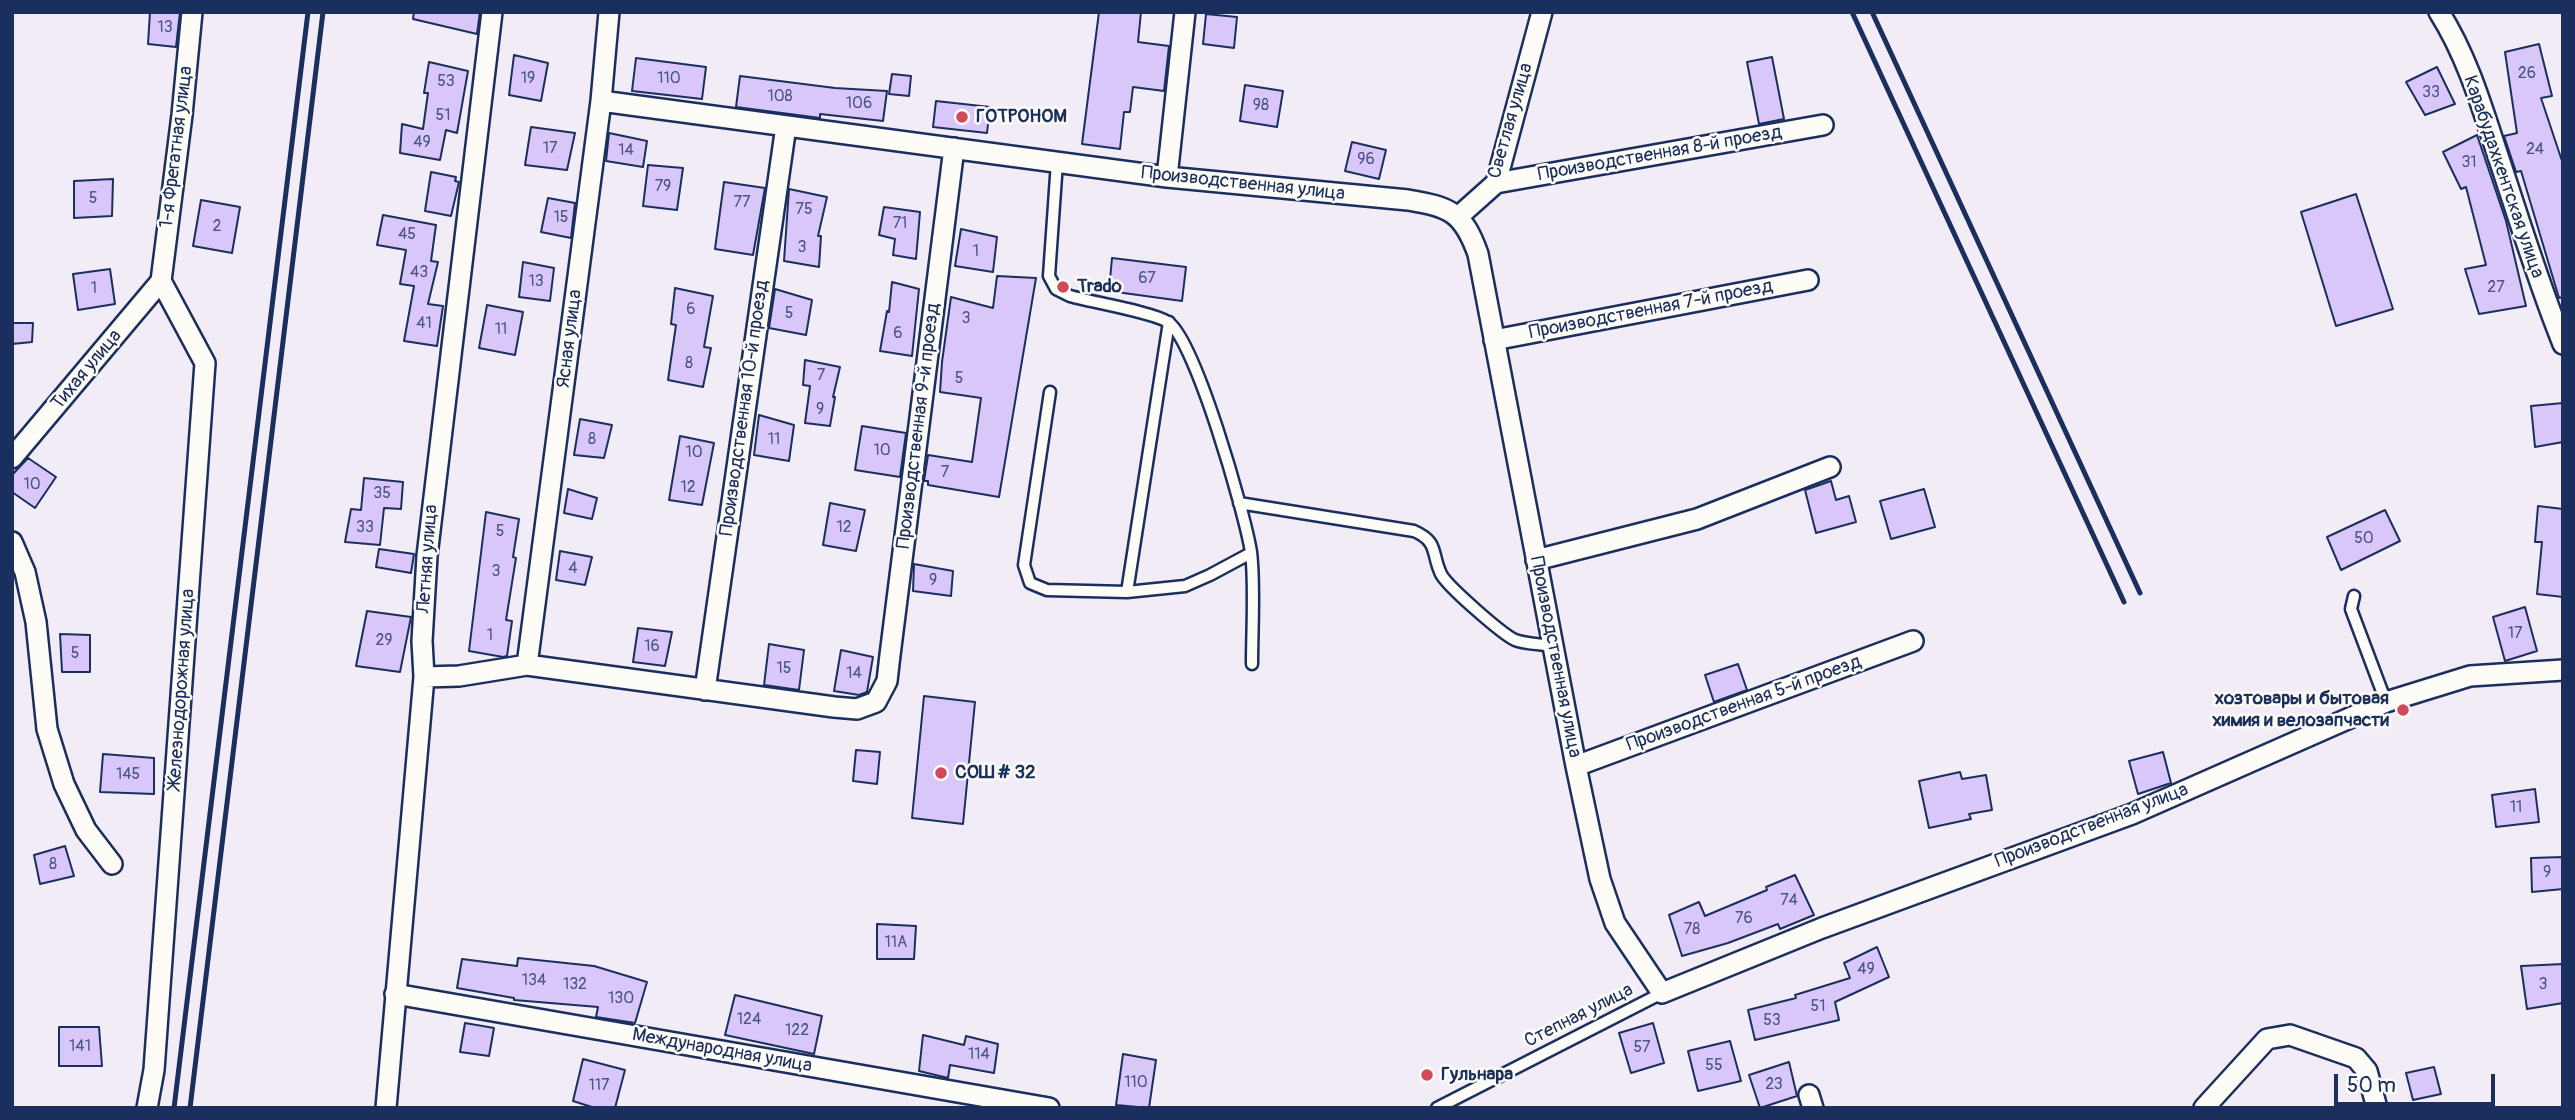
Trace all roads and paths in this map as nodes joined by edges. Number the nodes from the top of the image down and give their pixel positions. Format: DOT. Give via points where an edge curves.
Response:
graph roads {
  1 [pos="192,12"];
  2 [pos="492,12"];
  3 [pos="609,12"];
  4 [pos="1185,12"];
  5 [pos="1542,12"];
  6 [pos="2439,12"];
  7 [pos="601,101"];
  8 [pos="1823,125"];
  9 [pos="786,126"];
  10 [pos="954,148"];
  11 [pos="1058,162"];
  12 [pos="1167,177"];
  13 [pos="1496,183"];
  14 [pos="1459,216"];
  15 [pos="1808,280"];
  16 [pos="161,281"];
  17 [pos="1169,322"];
  18 [pos="1494,340"];
  19 [pos="2563,344"];
  20 [pos="1050,392"];
  21 [pos="12,458"];
  22 [pos="1830,467"];
  23 [pos="1239,503"];
  24 [pos="12,542"];
  25 [pos="1251,553"];
  26 [pos="1536,560"];
  27 [pos="1127,592"];
  28 [pos="2354,596"];
  29 [pos="1913,641"];
  30 [pos="1552,646"];
  31 [pos="1252,664"];
  32 [pos="527,665"];
  33 [pos="2563,670"];
  34 [pos="424,677"];
  35 [pos="705,690"];
  36 [pos="2386,702"];
  37 [pos="1576,766"];
  38 [pos="112,864"];
  39 [pos="1662,993"];
  40 [pos="395,995"];
  41 [pos="147,1108"];
  42 [pos="386,1108"];
  43 [pos="1049,1108"];
  44 [pos="1437,1108"];
  45 [pos="2204,1108"];
  46 [pos="2377,1108"];
  1 -- 16 [label="street, 1-я Фрегатная улица"];
  2 -- 34 [label="street, Летняя улица" via="426,556"];
  3 -- 7 [label="street, Ясная улица"];
  4 -- 12 [label="street"];
  5 -- 13 [label="street, Светлая улица"];
  6 -- 19 [label="street, Карабудахкентская улица" via="2476,91"];
  7 -- 9 [label="street, Производственная улица"];
  7 -- 32 [label="street, Ясная улица"];
  8 -- 13 [label="street, Производственная 8-й проезд"];
  9 -- 10 [label="street, Производственная улица"];
  9 -- 35 [label="street, Производственная 10-й проезд"];
  10 -- 11 [label="street, Производственная улица"];
  10 -- 35 [label="street, Производственная 9-й проезд" via="887,681 876,702 857,709"];
  11 -- 12 [label="street, Производственная улица"];
  11 -- 17 [label="lane" via="1049,276 1056,289"];
  12 -- 14 [label="street, Производственная улица" via="1408,200"];
  13 -- 14 [label="street, Светлая улица"];
  14 -- 18 [label="street, Производственная улица" via="1478,254"];
  15 -- 18 [label="street, Производственная 7-й проезд"];
  16 -- 21 [label="street, Тихая улица"];
  16 -- 41 [label="street, Железнодорожная улица" via="205,363 154,1070"];
  17 -- 23 [label="lane" via="1209,404"];
  17 -- 27 [label="lane"];
  18 -- 26 [label="street, Производственная улица"];
  20 -- 27 [label="lane" via="1024,565 1030,583 1046,590"];
  22 -- 26 [label="street" via="1697,519"];
  23 -- 25 [label="lane"];
  23 -- 30 [label="lane" via="1414,531 1427,537 1441,575 1451,587 1500,628 1515,640"];
  24 -- 38 [label="street" via="25,572 36,622 50,740 86,830"];
  25 -- 27 [label="lane" via="1185,586"];
  25 -- 31 [label="lane"];
  26 -- 30 [label="street, Производственная улица"];
  28 -- 36 [label="lane" via="2351,609"];
  29 -- 37 [label="street, Производственная 5-й проезд"];
  30 -- 37 [label="street, Производственная улица"];
  32 -- 34 [label="street"];
  32 -- 35 [label="street"];
  33 -- 36 [label="street, Производственная улица" via="2470,676"];
  34 -- 40 [label="street, Летняя улица"];
  36 -- 39 [label="street, Производственная улица" via="2132,814 1822,928"];
  37 -- 39 [label="street, Производственная улица" via="1600,879 1615,923"];
  39 -- 44 [label="lane, Степная улица"];
  40 -- 42 [label="street, Летняя улица"];
  40 -- 43 [label="street, Международная улица"];
  45 -- 46 [label="street" via="2267,1039 2290,1035 2356,1058 2367,1071"];
}
